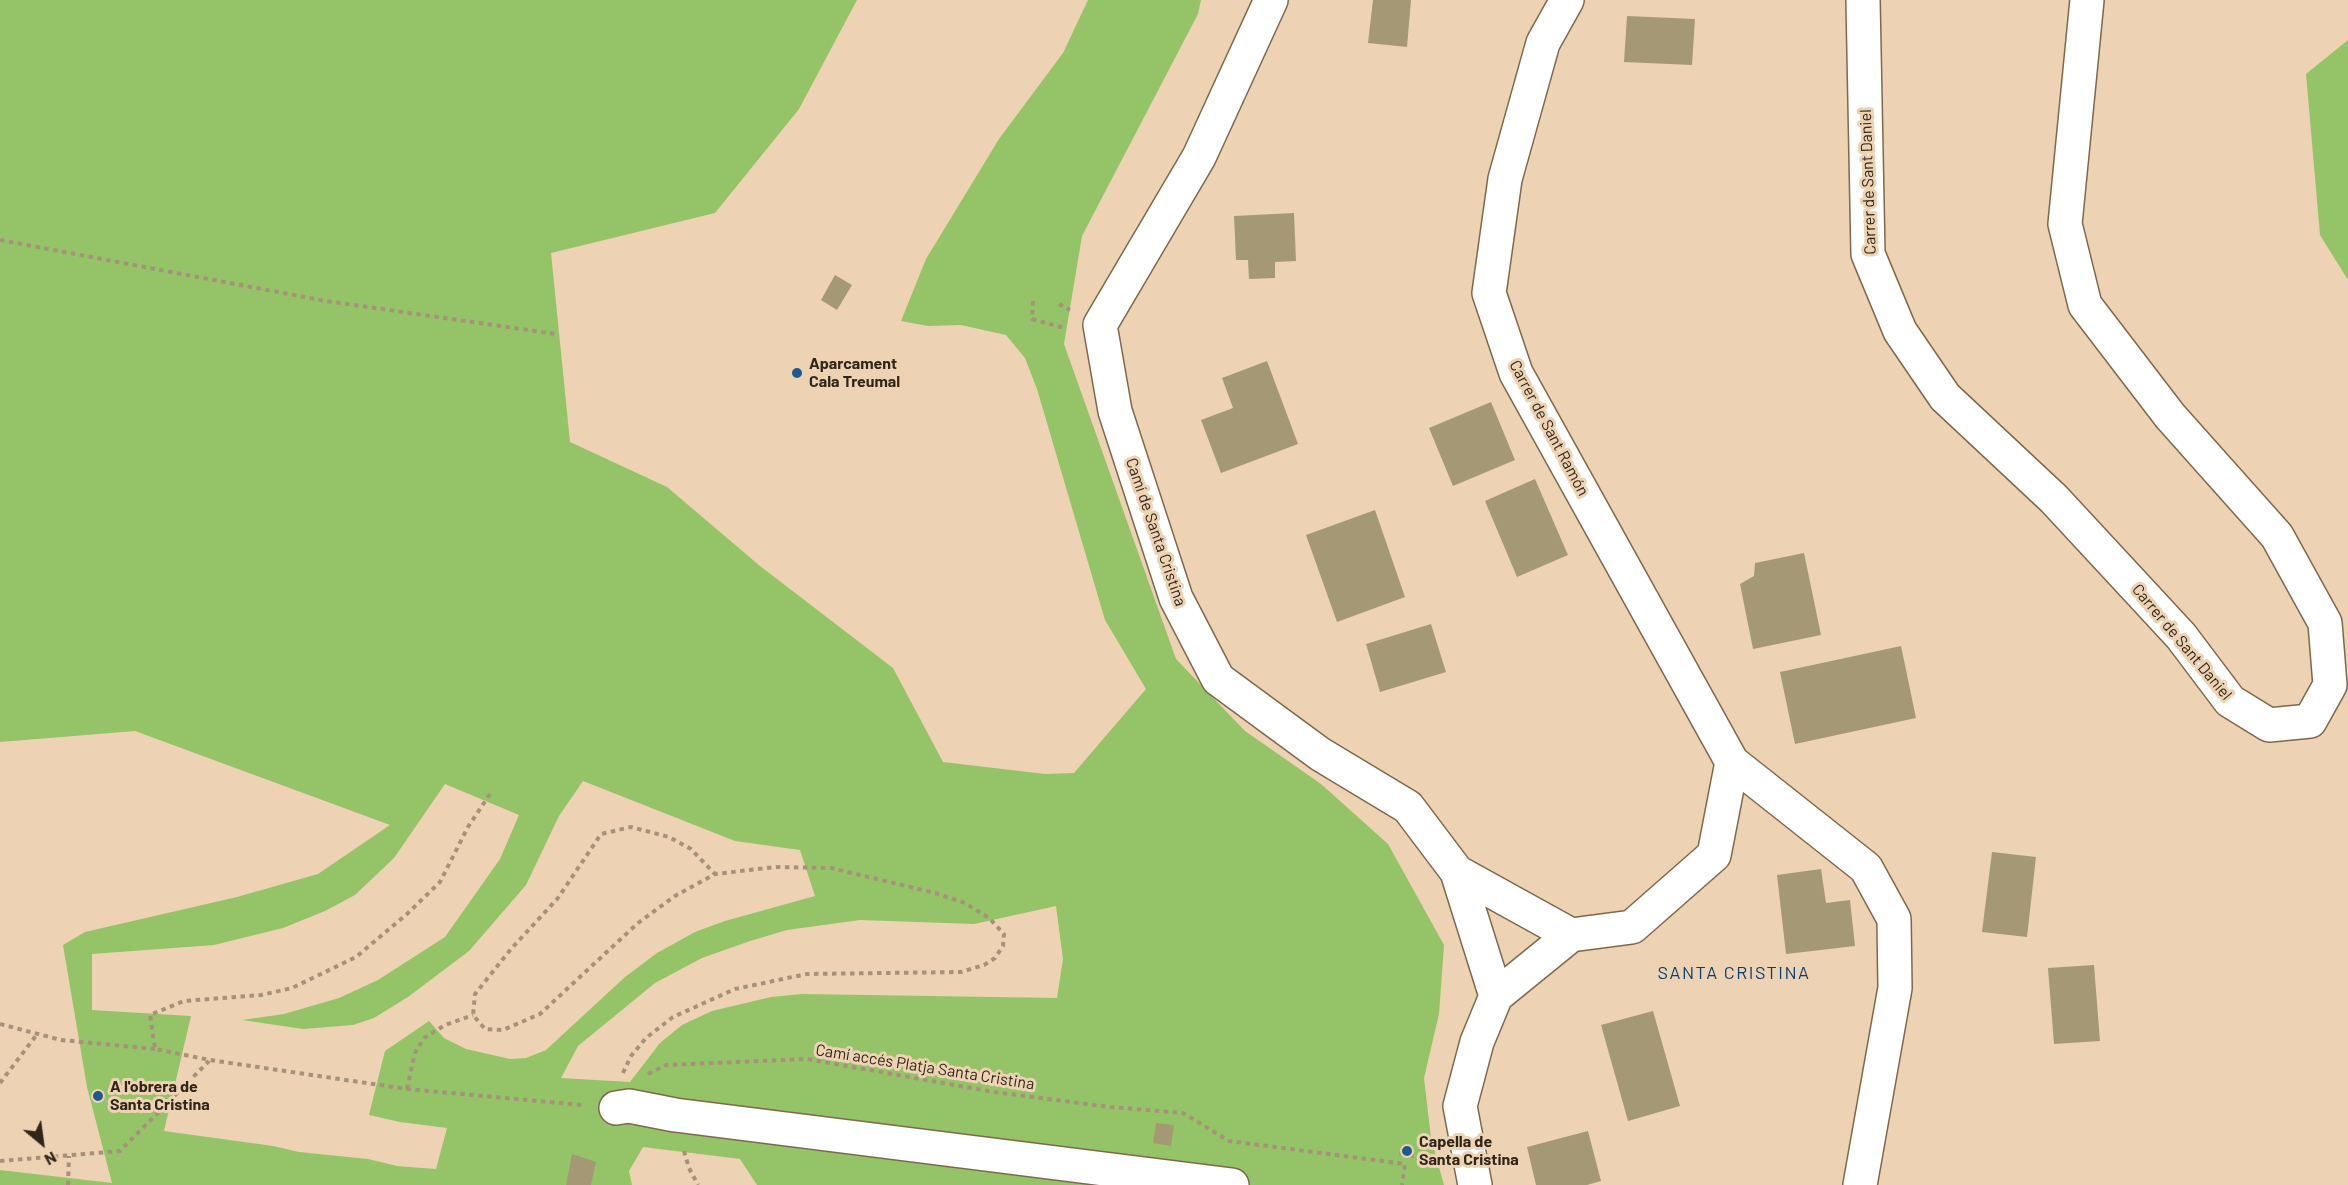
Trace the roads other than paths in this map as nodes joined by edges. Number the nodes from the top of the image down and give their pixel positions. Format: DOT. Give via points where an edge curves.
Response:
graph roads {
  1 [pos="1271,0"];
  2 [pos="1567,0"];
  3 [pos="1863,0"];
  4 [pos="2087,0"];
  5 [pos="1732,762"];
  6 [pos="1457,872"];
  7 [pos="1571,935"];
  8 [pos="1496,996"];
  9 [pos="623,1107"];
  10 [pos="1232,1185"];
  11 [pos="1475,1185"];
  12 [pos="1860,1185"];
  1 -- 6 [label="street, Camí de Santa Cristina" via="1199,157 1100,325 1115,411 1176,598 1218,680 1320,754 1408,807"];
  2 -- 5 [label="street, Carrer de Sant Ramón" via="1543,43 1505,179 1489,293 1516,373"];
  3 -- 4 [label="street, Carrer de Sant Daniel" via="1868,254 1900,331 1945,398 2054,499 2181,636 2230,700 2269,725 2310,721 2330,685 2325,623 2277,536 2170,416 2085,305 2065,224"];
  5 -- 7 [label="street" via="1714,855 1632,927"];
  5 -- 12 [label="street" via="1866,868 1894,919 1895,988"];
  6 -- 7 [label="street"];
  6 -- 8 [label="street, Camí de Santa Cristina"];
  7 -- 8 [label="street"];
  8 -- 11 [label="street" via="1477,1042 1460,1106"];
  9 -- 10 [label="street"];
}
